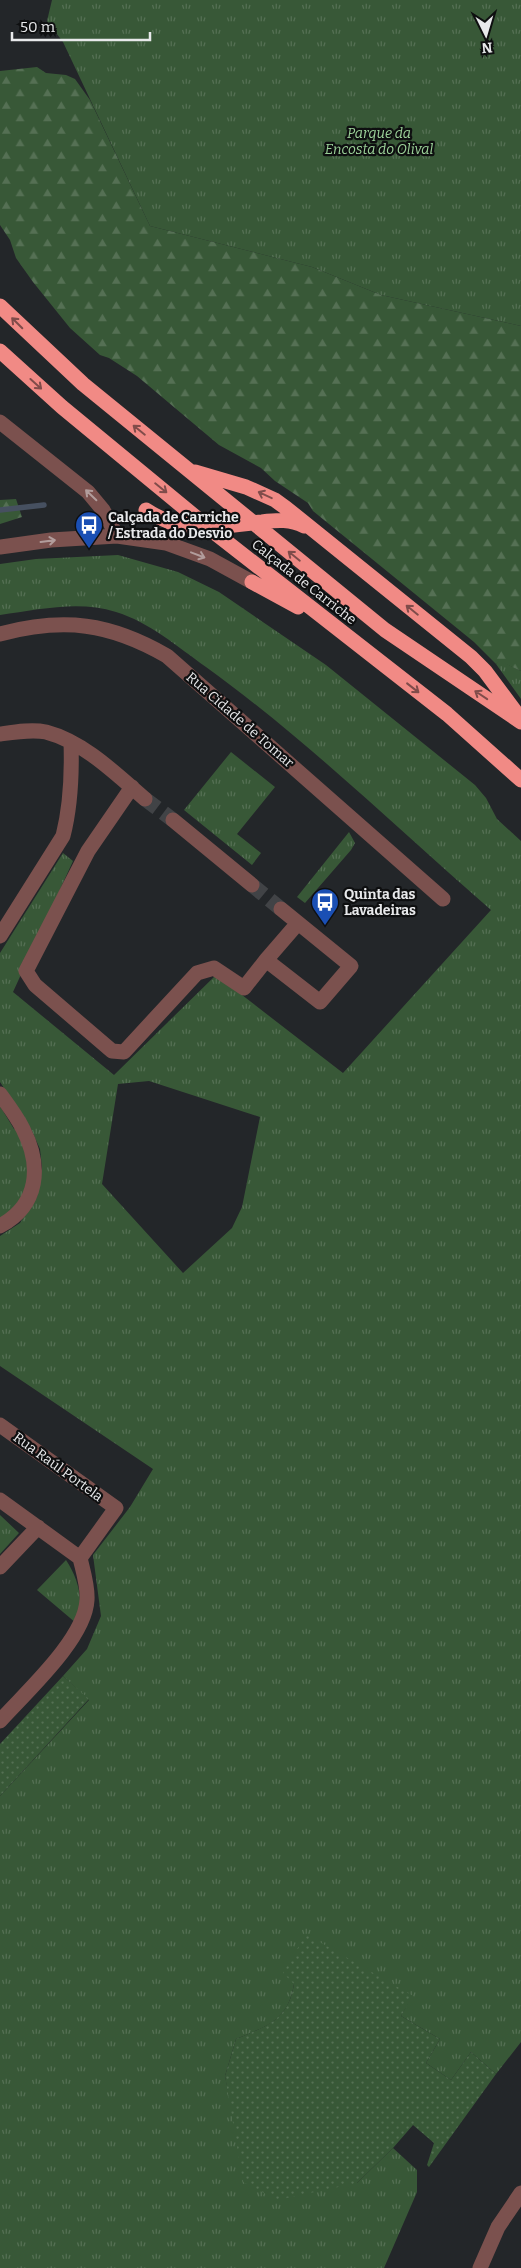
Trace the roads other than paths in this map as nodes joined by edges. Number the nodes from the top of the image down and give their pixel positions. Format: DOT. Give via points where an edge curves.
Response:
graph roads {
  1 [pos="0,306"];
  2 [pos="0,351"];
  3 [pos="0,422"];
  4 [pos="177,461"];
  5 [pos="146,510"];
  6 [pos="253,523"];
  7 [pos="210,528"];
  8 [pos="318,534"];
  9 [pos="117,536"];
  10 [pos="0,547"];
  11 [pos="252,582"];
  12 [pos="0,634"];
  13 [pos="374,658"];
  14 [pos="521,721"];
  15 [pos="0,734"];
  16 [pos="71,742"];
  17 [pos="521,780"];
  18 [pos="132,787"];
  19 [pos="144,798"];
  20 [pos="173,820"];
  21 [pos="252,885"];
  22 [pos="444,899"];
  23 [pos="281,909"];
  24 [pos="298,923"];
  25 [pos="0,936"];
  26 [pos="266,960"];
  27 [pos="0,1094"];
  28 [pos="0,1226"];
  29 [pos="0,1425"];
  30 [pos="0,1500"];
  31 [pos="38,1527"];
  32 [pos="80,1558"];
  33 [pos="0,1567"];
  34 [pos="0,1721"];
  35 [pos="521,2193"];
  36 [pos="480,2268"];
  4 -- 1 [label="highway, Calçada de Carriche, one-way" via="83,384"];
  2 -- 7 [label="highway, Calçada de Carriche, one-way" via="62,408"];
  9 -- 3 [label="street, one-way" via="104,510 88,492"];
  4 -- 6 [label="highway, Calçada de Carriche"];
  8 -- 4 [label="highway, one-way" via="275,500 238,484 198,473"];
  5 -- 7 [label="highway" via="177,526"];
  6 -- 7 [label="highway"];
  6 -- 8 [label="highway" via="285,520 300,523"];
  14 -- 6 [label="highway, Calçada de Carriche, one-way" via="385,630"];
  7 -- 13 [label="highway, Calçada de Carriche"];
  14 -- 8 [label="highway, one-way" via="471,657"];
  10 -- 9 [label="street, one-way"];
  9 -- 11 [label="street, one-way" via="166,543 210,559"];
  11 -- 13 [label="highway" via="302,609"];
  12 -- 22 [label="street, Rua Cidade de Tomar" via="51,625 78,625 104,628 139,640 160,652"];
  13 -- 17 [label="highway, Calçada de Carriche, one-way" via="447,714"];
  15 -- 16 [label="street" via="45,732"];
  16 -- 18 [label="street"];
  16 -- 25 [label="street" via="72,775 63,836"];
  18 -- 19 [label="street"];
  18 -- 26 [label="street" via="88,851 26,971 35,985 112,1051 124,1052 198,973 214,968 244,988"];
  20 -- 21 [label="street"];
  23 -- 24 [label="street"];
  24 -- 26 [label="street"];
  24 -- 26 [label="street" via="350,966 320,1002"];
  27 -- 28 [label="street" via="23,1130 35,1171 32,1191 24,1207"];
  29 -- 32 [label="street, Rua Raúl Portela" via="116,1508"];
  30 -- 31 [label="street"];
  31 -- 32 [label="street"];
  31 -- 33 [label="street"];
  32 -- 34 [label="street" via="87,1598 85,1613 76,1633"];
  35 -- 36 [label="street" via="498,2228"];
}
